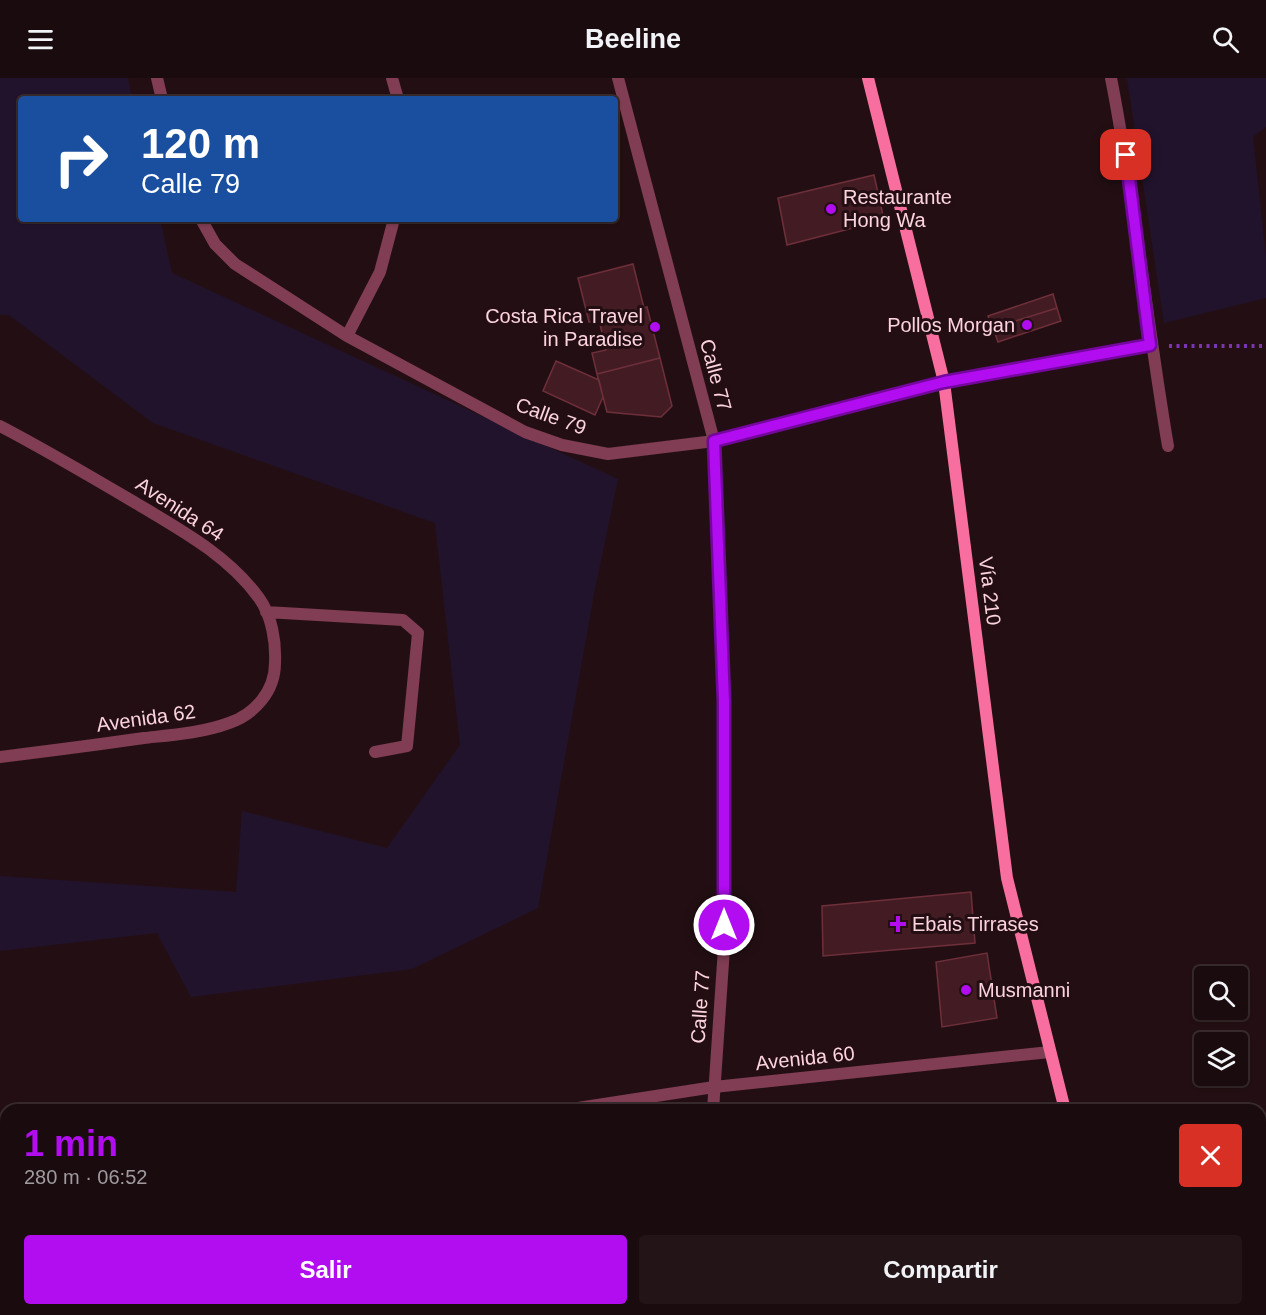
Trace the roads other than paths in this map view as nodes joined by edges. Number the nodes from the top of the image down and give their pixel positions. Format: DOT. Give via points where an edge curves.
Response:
graph roads {
  1 [pos="157,78"];
  2 [pos="392,78"];
  3 [pos="618,78"];
  4 [pos="868,78"];
  5 [pos="1112,78"];
  6 [pos="161,96"];
  7 [pos="397,96"];
  8 [pos="203,222"];
  9 [pos="393,222"];
  10 [pos="347,336"];
  11 [pos="1150,345"];
  12 [pos="944,382"];
  13 [pos="0,426"];
  14 [pos="714,441"];
  15 [pos="1167,446"];
  16 [pos="266,612"];
  17 [pos="275,676"];
  18 [pos="375,752"];
  19 [pos="0,757"];
  20 [pos="1050,1052"];
  21 [pos="714,1087"];
  22 [pos="604,1104"];
  23 [pos="714,1104"];
  24 [pos="1063,1104"];
  1 -- 6 [label="street"];
  2 -- 7 [label="street"];
  3 -- 14 [label="street, Calle 77"];
  4 -- 12 [label="main road, Vía 210"];
  5 -- 11 [label="street" via="1134,208"];
  8 -- 10 [label="street, Calle 79" via="215,244 235,264"];
  9 -- 10 [label="street" via="380,272"];
  10 -- 14 [label="street, Calle 79" via="525,432 562,445 608,454"];
  11 -- 12 [label="street"];
  11 -- 15 [label="street"];
  12 -- 14 [label="street, Calle 79"];
  12 -- 20 [label="main road, Vía 210" via="1007,878"];
  13 -- 16 [label="street, Avenida 64" via="209,549 237,573 261,600"];
  14 -- 21 [label="street, Calle 77" via="724,701 724,948"];
  16 -- 17 [label="street, Avenida 64" via="276,650"];
  16 -- 18 [label="street" via="403,620 418,633 406,746"];
  17 -- 19 [label="street, Avenida 62" via="251,712 229,723 193,732"];
  20 -- 21 [label="street, Avenida 60"];
  20 -- 24 [label="main road, Vía 210"];
  21 -- 22 [label="street, Avenida 60"];
  21 -- 23 [label="street, Calle 77"];
}
